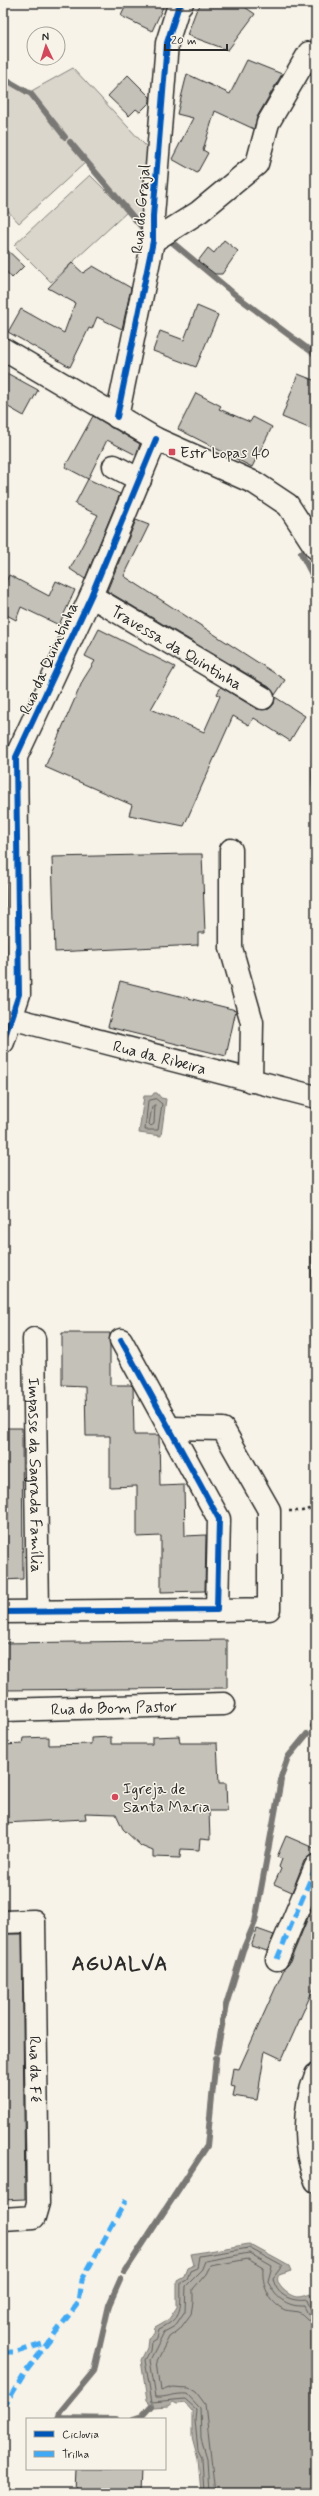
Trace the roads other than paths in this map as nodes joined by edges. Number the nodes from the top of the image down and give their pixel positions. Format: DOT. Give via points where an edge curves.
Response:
graph roads {
  1 [pos="182,3"];
  2 [pos="309,53"];
  3 [pos="153,241"];
  4 [pos="3,349"];
  5 [pos="117,417"];
  6 [pos="156,439"];
  7 [pos="114,466"];
  8 [pos="140,480"];
  9 [pos="316,548"];
  10 [pos="91,596"];
  11 [pos="263,698"];
  12 [pos="231,850"];
  13 [pos="6,1016"];
  14 [pos="3,1042"];
  15 [pos="251,1081"];
  16 [pos="316,1097"];
  17 [pos="34,1339"];
  18 [pos="121,1340"];
  19 [pos="169,1428"];
  20 [pos="218,1610"];
  21 [pos="38,1611"];
  22 [pos="3,1612"];
  23 [pos="224,1704"];
  24 [pos="3,1710"];
  25 [pos="316,1866"];
  26 [pos="3,1922"];
  27 [pos="277,1959"];
  28 [pos="316,2075"];
  29 [pos="316,2181"];
  30 [pos="3,2218"];
  1 -- 3 [label="street, Rua do Grajal" via="167,43"];
  2 -- 3 [label="street" via="268,123 257,164 198,212"];
  3 -- 5 [label="street, Rua do Grajal"];
  4 -- 5 [label="street"];
  5 -- 6 [label="street"];
  6 -- 8 [label="street, Rua da Quintinha"];
  6 -- 9 [label="street" via="255,483 288,504"];
  7 -- 8 [label="street"];
  8 -- 10 [label="street, Rua da Quintinha"];
  10 -- 11 [label="street, Travessa da Quintinha"];
  10 -- 13 [label="street, Rua da Quintinha" via="16,757 19,994"];
  12 -- 15 [label="street" via="231,948 252,1022"];
  13 -- 14 [label="street, Rua da Quintinha"];
  13 -- 15 [label="street, Rua da Ribeira"];
  15 -- 16 [label="street, Rua da Ribeira"];
  17 -- 21 [label="street, Impasse da Sagrada Família"];
  18 -- 19 [label="street"];
  19 -- 20 [label="street" via="219,1519"];
  19 -- 20 [label="street" via="223,1429 269,1510 269,1609"];
  20 -- 21 [label="street"];
  21 -- 22 [label="street"];
  23 -- 24 [label="street, Rua do Bom Pastor"];
  25 -- 27 [label="street"];
  26 -- 30 [label="street, Rua da Fé" via="34,1921 38,2203 34,2217"];
  28 -- 29 [label="street" via="308,2098 305,2136"];
}
